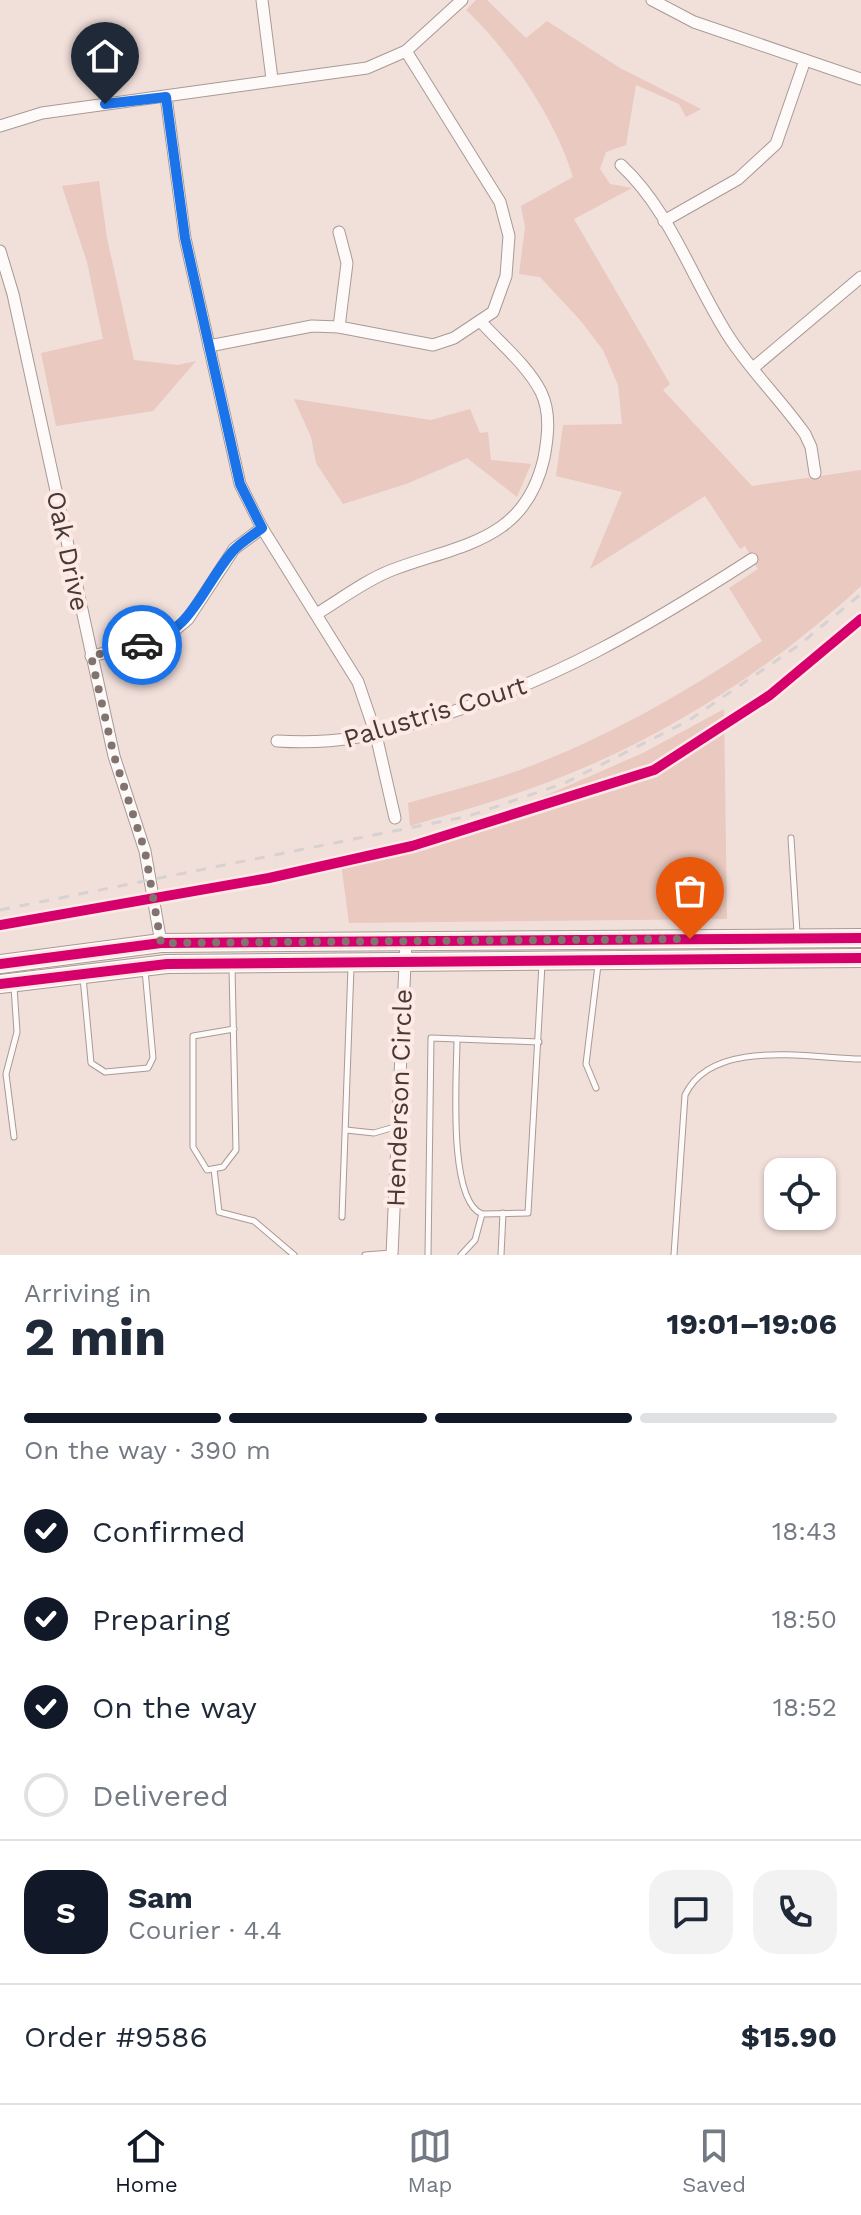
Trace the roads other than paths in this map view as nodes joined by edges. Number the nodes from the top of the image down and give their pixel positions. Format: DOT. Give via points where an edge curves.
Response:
graph roads {
  1 [pos="262,0"];
  2 [pos="462,0"];
  3 [pos="652,0"];
  4 [pos="406,51"];
  5 [pos="805,60"];
  6 [pos="272,79"];
  7 [pos="861,79"];
  8 [pos="166,97"];
  9 [pos="0,126"];
  10 [pos="621,165"];
  11 [pos="664,221"];
  12 [pos="339,232"];
  13 [pos="0,251"];
  14 [pos="860,281"];
  15 [pos="481,322"];
  16 [pos="339,327"];
  17 [pos="209,346"];
  18 [pos="753,368"];
  19 [pos="815,473"];
  20 [pos="262,528"];
  21 [pos="752,559"];
  22 [pos="318,613"];
  23 [pos="91,656"];
  24 [pos="376,735"];
  25 [pos="277,741"];
  26 [pos="395,818"];
  27 [pos="791,838"];
  28 [pos="797,938"];
  29 [pos="861,938"];
  30 [pos="406,942"];
  31 [pos="161,943"];
  32 [pos="861,958"];
  33 [pos="599,960"];
  34 [pos="405,961"];
  35 [pos="542,961"];
  36 [pos="351,962"];
  37 [pos="232,963"];
  38 [pos="0,964"];
  39 [pos="144,966"];
  40 [pos="82,972"];
  41 [pos="7,983"];
  42 [pos="234,1029"];
  43 [pos="457,1039"];
  44 [pos="539,1042"];
  45 [pos="861,1059"];
  46 [pos="596,1088"];
  47 [pos="399,1125"];
  48 [pos="346,1130"];
  49 [pos="14,1137"];
  50 [pos="214,1169"];
  51 [pos="503,1213"];
  52 [pos="482,1214"];
  53 [pos="342,1217"];
  54 [pos="392,1254"];
  55 [pos="294,1255"];
  56 [pos="365,1255"];
  57 [pos="428,1255"];
  58 [pos="461,1255"];
  59 [pos="501,1255"];
  60 [pos="674,1255"];
  1 -- 6 [label="street"];
  2 -- 4 [label="street"];
  3 -- 5 [label="street" via="694,22"];
  4 -- 6 [label="street" via="346,73"];
  4 -- 15 [label="street" via="484,172 506,220 506,276 493,312"];
  5 -- 7 [label="street"];
  5 -- 11 [label="street" via="776,144 738,179"];
  6 -- 8 [label="street"];
  8 -- 9 [label="street" via="42,113"];
  8 -- 17 [label="street" via="182,225"];
  10 -- 11 [label="street"];
  11 -- 18 [label="street" via="730,338"];
  12 -- 16 [label="street" via="347,263"];
  13 -- 23 [label="street, Oak Drive"];
  14 -- 18 [label="street"];
  15 -- 16 [label="street" via="433,345"];
  15 -- 22 [label="street" via="541,392 548,436 534,493 500,528 389,571"];
  16 -- 17 [label="street" via="312,326"];
  17 -- 20 [label="street" via="240,484"];
  18 -- 19 [label="street" via="805,434"];
  20 -- 22 [label="street"];
  20 -- 23 [label="street" via="234,549 188,619 163,640"];
  21 -- 24 [label="street, Palustris Court" via="582,661 478,705"];
  22 -- 24 [label="street" via="358,682"];
  23 -- 31 [label="street, Oak Drive" via="114,756 145,851"];
  24 -- 25 [label="street, Palustris Court" via="324,744"];
  24 -- 26 [label="street"];
  27 -- 28 [label="lane"];
  28 -- 29 [label="main road"];
  28 -- 30 [label="main road"];
  30 -- 31 [label="main road"];
  30 -- 34 [label="street, Henderson Circle"];
  31 -- 38 [label="main road"];
  32 -- 33 [label="main road"];
  33 -- 35 [label="main road"];
  33 -- 46 [label="lane" via="586,1054"];
  34 -- 35 [label="main road"];
  34 -- 36 [label="main road"];
  34 -- 47 [label="street, Henderson Circle"];
  35 -- 44 [label="lane"];
  36 -- 37 [label="main road"];
  36 -- 48 [label="lane"];
  37 -- 39 [label="main road"];
  37 -- 42 [label="lane"];
  39 -- 40 [label="main road"];
  39 -- 40 [label="lane" via="153,1058 148,1068 105,1072 91,1063"];
  40 -- 41 [label="main road"];
  41 -- 49 [label="lane" via="17,1032 6,1074"];
  42 -- 50 [label="lane" via="236,1150 223,1167"];
  42 -- 50 [label="lane" via="193,1036 193,1147 207,1170"];
  43 -- 44 [label="lane"];
  43 -- 52 [label="lane" via="458,1161 468,1199"];
  43 -- 57 [label="lane" via="431,1038"];
  44 -- 51 [label="lane" via="528,1213"];
  45 -- 60 [label="lane" via="734,1056 702,1070 685,1095"];
  47 -- 48 [label="lane" via="374,1133"];
  47 -- 54 [label="street, Henderson Circle"];
  48 -- 53 [label="lane"];
  50 -- 55 [label="lane" via="219,1212 254,1221"];
  51 -- 52 [label="lane"];
  51 -- 59 [label="lane"];
  52 -- 58 [label="lane" via="475,1240"];
  54 -- 56 [label="lane"];
}
